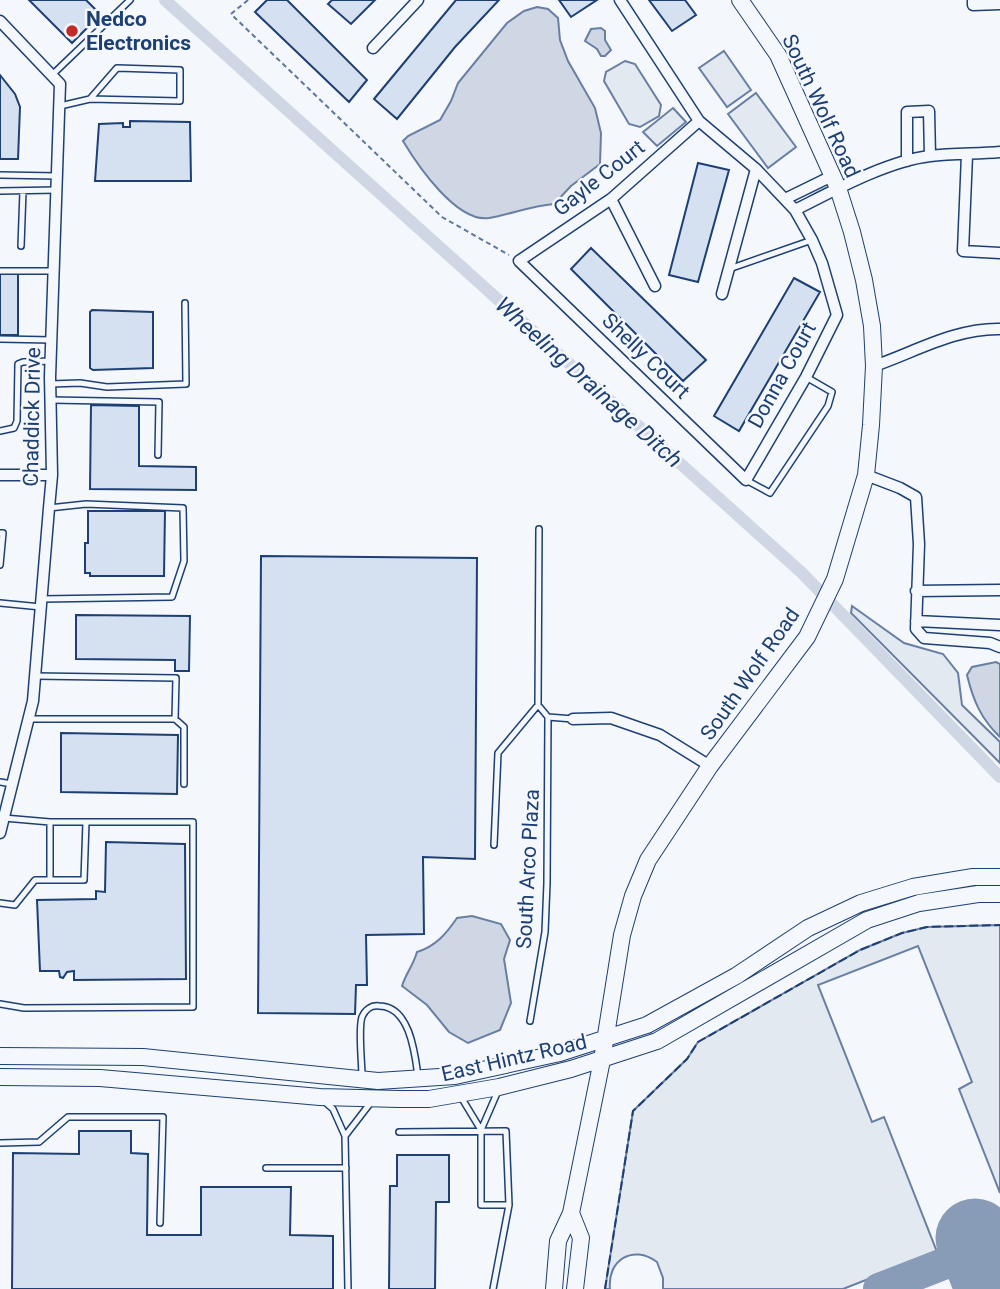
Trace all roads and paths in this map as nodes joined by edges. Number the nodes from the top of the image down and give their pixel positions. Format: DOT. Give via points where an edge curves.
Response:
graph roads {
  1 [pos="130,0"];
  2 [pos="247,0"];
  3 [pos="418,0"];
  4 [pos="620,0"];
  5 [pos="740,0"];
  6 [pos="973,0"];
  7 [pos="1000,4"];
  8 [pos="0,20"];
  9 [pos="373,48"];
  10 [pos="52,75"];
  11 [pos="90,99"];
  12 [pos="59,106"];
  13 [pos="699,121"];
  14 [pos="1000,152"];
  15 [pos="967,155"];
  16 [pos="930,156"];
  17 [pos="907,161"];
  18 [pos="756,169"];
  19 [pos="0,175"];
  20 [pos="57,176"];
  21 [pos="835,182"];
  22 [pos="57,190"];
  23 [pos="0,191"];
  24 [pos="23,191"];
  25 [pos="611,199"];
  26 [pos="785,199"];
  27 [pos="794,210"];
  28 [pos="812,240"];
  29 [pos="21,246"];
  30 [pos="1000,253"];
  31 [pos="519,261"];
  32 [pos="729,270"];
  33 [pos="0,271"];
  34 [pos="54,271"];
  35 [pos="655,286"];
  36 [pos="722,295"];
  37 [pos="185,303"];
  38 [pos="1000,328"];
  39 [pos="0,339"];
  40 [pos="52,340"];
  41 [pos="51,361"];
  42 [pos="874,366"];
  43 [pos="806,377"];
  44 [pos="50,384"];
  45 [pos="51,400"];
  46 [pos="0,431"];
  47 [pos="158,455"];
  48 [pos="0,475"];
  49 [pos="52,475"];
  50 [pos="866,475"];
  51 [pos="746,480"];
  52 [pos="49,508"];
  53 [pos="539,529"];
  54 [pos="0,533"];
  55 [pos="0,565"];
  56 [pos="1000,590"];
  57 [pos="915,591"];
  58 [pos="0,603"];
  59 [pos="41,603"];
  60 [pos="916,625"];
  61 [pos="1000,625"];
  62 [pos="1000,647"];
  63 [pos="35,676"];
  64 [pos="538,705"];
  65 [pos="548,717"];
  66 [pos="29,719"];
  67 [pos="174,719"];
  68 [pos="573,719"];
  69 [pos="710,766"];
  70 [pos="0,782"];
  71 [pos="12,784"];
  72 [pos="184,784"];
  73 [pos="4,818"];
  74 [pos="50,822"];
  75 [pos="86,822"];
  76 [pos="0,833"];
  77 [pos="494,845"];
  78 [pos="1000,877"];
  79 [pos="50,880"];
  80 [pos="1000,894"];
  81 [pos="0,903"];
  82 [pos="0,1004"];
  83 [pos="530,1021"];
  84 [pos="605,1039"];
  85 [pos="0,1056"];
  86 [pos="602,1060"];
  87 [pos="0,1077"];
  88 [pos="418,1078"];
  89 [pos="362,1080"];
  90 [pos="499,1087"];
  91 [pos="460,1094"];
  92 [pos="320,1097"];
  93 [pos="374,1098"];
  94 [pos="481,1130"];
  95 [pos="399,1132"];
  96 [pos="345,1136"];
  97 [pos="0,1143"];
  98 [pos="0,1153"];
  99 [pos="266,1168"];
  100 [pos="346,1168"];
  101 [pos="509,1205"];
  102 [pos="571,1213"];
  103 [pos="160,1223"];
  104 [pos="348,1289"];
  105 [pos="494,1289"];
  106 [pos="554,1289"];
  107 [pos="575,1289"];
  1 -- 10 [label="lane"];
  2 -- 31 [label="path" via="231,15 368,147 442,217"];
  3 -- 9 [label="street"];
  4 -- 13 [label="street, Donna Court"];
  5 -- 21 [label="main road, South Wolf Road" via="778,55"];
  6 -- 7 [label="street" via="972,5"];
  8 -- 10 [label="street"];
  10 -- 12 [label="street, Chaddick Drive" via="60,84"];
  11 -- 11 [label="lane" via="180,101 180,70 117,68"];
  11 -- 12 [label="lane"];
  12 -- 20 [label="street, Chaddick Drive"];
  13 -- 18 [label="street, Donna Court"];
  13 -- 25 [label="street, Gayle Court"];
  14 -- 15 [label="street"];
  15 -- 16 [label="street"];
  15 -- 30 [label="street" via="963,251"];
  16 -- 17 [label="street"];
  16 -- 17 [label="street" via="929,111 907,112"];
  17 -- 21 [label="street"];
  18 -- 26 [label="street, Donna Court"];
  18 -- 32 [label="street"];
  19 -- 20 [label="lane"];
  20 -- 22 [label="street, Chaddick Drive"];
  21 -- 26 [label="street"];
  21 -- 27 [label="street"];
  21 -- 42 [label="main road, South Wolf Road" via="864,280"];
  22 -- 24 [label="lane"];
  22 -- 34 [label="street, Chaddick Drive"];
  23 -- 24 [label="lane"];
  24 -- 29 [label="lane"];
  25 -- 31 [label="street, Gayle Court"];
  25 -- 35 [label="street"];
  26 -- 27 [label="street, Donna Court"];
  27 -- 28 [label="street, Donna Court"];
  28 -- 32 [label="lane"];
  28 -- 43 [label="street, Donna Court" via="837,315"];
  31 -- 51 [label="street, Shelly Court"];
  32 -- 36 [label="street"];
  33 -- 34 [label="lane"];
  34 -- 40 [label="street, Chaddick Drive"];
  37 -- 44 [label="lane" via="186,384"];
  38 -- 42 [label="street" via="949,336"];
  39 -- 40 [label="lane"];
  40 -- 41 [label="street, Chaddick Drive"];
  41 -- 44 [label="street, Chaddick Drive"];
  41 -- 46 [label="lane" via="18,364 17,421 14,428"];
  42 -- 50 [label="main road, South Wolf Road"];
  43 -- 51 [label="street, Donna Court"];
  43 -- 51 [label="lane" via="832,392 828,406 770,494"];
  44 -- 45 [label="street, Chaddick Drive"];
  45 -- 47 [label="lane" via="159,402"];
  45 -- 49 [label="street, Chaddick Drive"];
  48 -- 49 [label="street"];
  49 -- 52 [label="street, Chaddick Drive"];
  50 -- 57 [label="street" via="915,497 919,544"];
  50 -- 69 [label="main road, South Wolf Road" via="835,579 807,637"];
  52 -- 59 [label="street, Chaddick Drive"];
  52 -- 59 [label="lane" via="86,504 183,508 184,561 172,597"];
  53 -- 64 [label="lane"];
  54 -- 55 [label="lane"];
  56 -- 57 [label="street"];
  57 -- 60 [label="street"];
  58 -- 59 [label="lane"];
  59 -- 63 [label="street, Chaddick Drive"];
  60 -- 61 [label="street"];
  60 -- 62 [label="street" via="923,638"];
  63 -- 66 [label="street, Chaddick Drive"];
  63 -- 67 [label="lane" via="176,678"];
  64 -- 65 [label="lane"];
  64 -- 77 [label="lane" via="498,754"];
  65 -- 68 [label="lane"];
  65 -- 83 [label="lane, South Arco Plaza" via="545,932"];
  66 -- 67 [label="lane"];
  66 -- 71 [label="street, Chaddick Drive"];
  67 -- 72 [label="lane" via="184,727"];
  68 -- 69 [label="street" via="611,718 660,735"];
  69 -- 84 [label="main road, South Wolf Road" via="648,860 633,896"];
  70 -- 71 [label="lane"];
  71 -- 73 [label="street, Chaddick Drive"];
  73 -- 74 [label="lane"];
  73 -- 76 [label="street, Chaddick Drive"];
  74 -- 75 [label="lane"];
  74 -- 79 [label="lane"];
  75 -- 79 [label="lane" via="84,880"];
  75 -- 82 [label="lane" via="194,822 193,1006 24,1008"];
  78 -- 84 [label="main road, East Hintz Road" via="913,887 861,903 808,928 736,976 647,1025"];
  79 -- 81 [label="lane" via="35,880 15,905"];
  80 -- 86 [label="main road, East Hintz Road" via="919,903 867,920 657,1041"];
  84 -- 86 [label="main road, South Wolf Road"];
  84 -- 88 [label="main road, East Hintz Road" via="500,1068"];
  85 -- 89 [label="main road, East Hintz Road" via="143,1057"];
  86 -- 90 [label="main road, East Hintz Road"];
  86 -- 102 [label="main road, South Wolf Road"];
  87 -- 92 [label="main road, East Hintz Road" via="100,1078"];
  88 -- 89 [label="main road, East Hintz Road"];
  88 -- 89 [label="lane" via="406,1027 394,1011 371,1006 361,1022"];
  90 -- 91 [label="main road, East Hintz Road"];
  90 -- 94 [label="lane"];
  91 -- 93 [label="main road, East Hintz Road" via="429,1099"];
  91 -- 94 [label="lane"];
  92 -- 93 [label="main road, East Hintz Road"];
  92 -- 96 [label="lane" via="333,1109"];
  93 -- 96 [label="lane"];
  94 -- 95 [label="lane"];
  94 -- 101 [label="lane" via="506,1131"];
  94 -- 101 [label="lane" via="481,1205"];
  96 -- 100 [label="lane"];
  97 -- 98 [label="lane"];
  97 -- 103 [label="lane" via="39,1142 68,1117 163,1116"];
  99 -- 100 [label="lane"];
  100 -- 104 [label="lane"];
  101 -- 105 [label="lane"];
  102 -- 106 [label="main road, South Wolf Road" via="558,1241"];
  102 -- 107 [label="main road, South Wolf Road" via="581,1238"];
}
